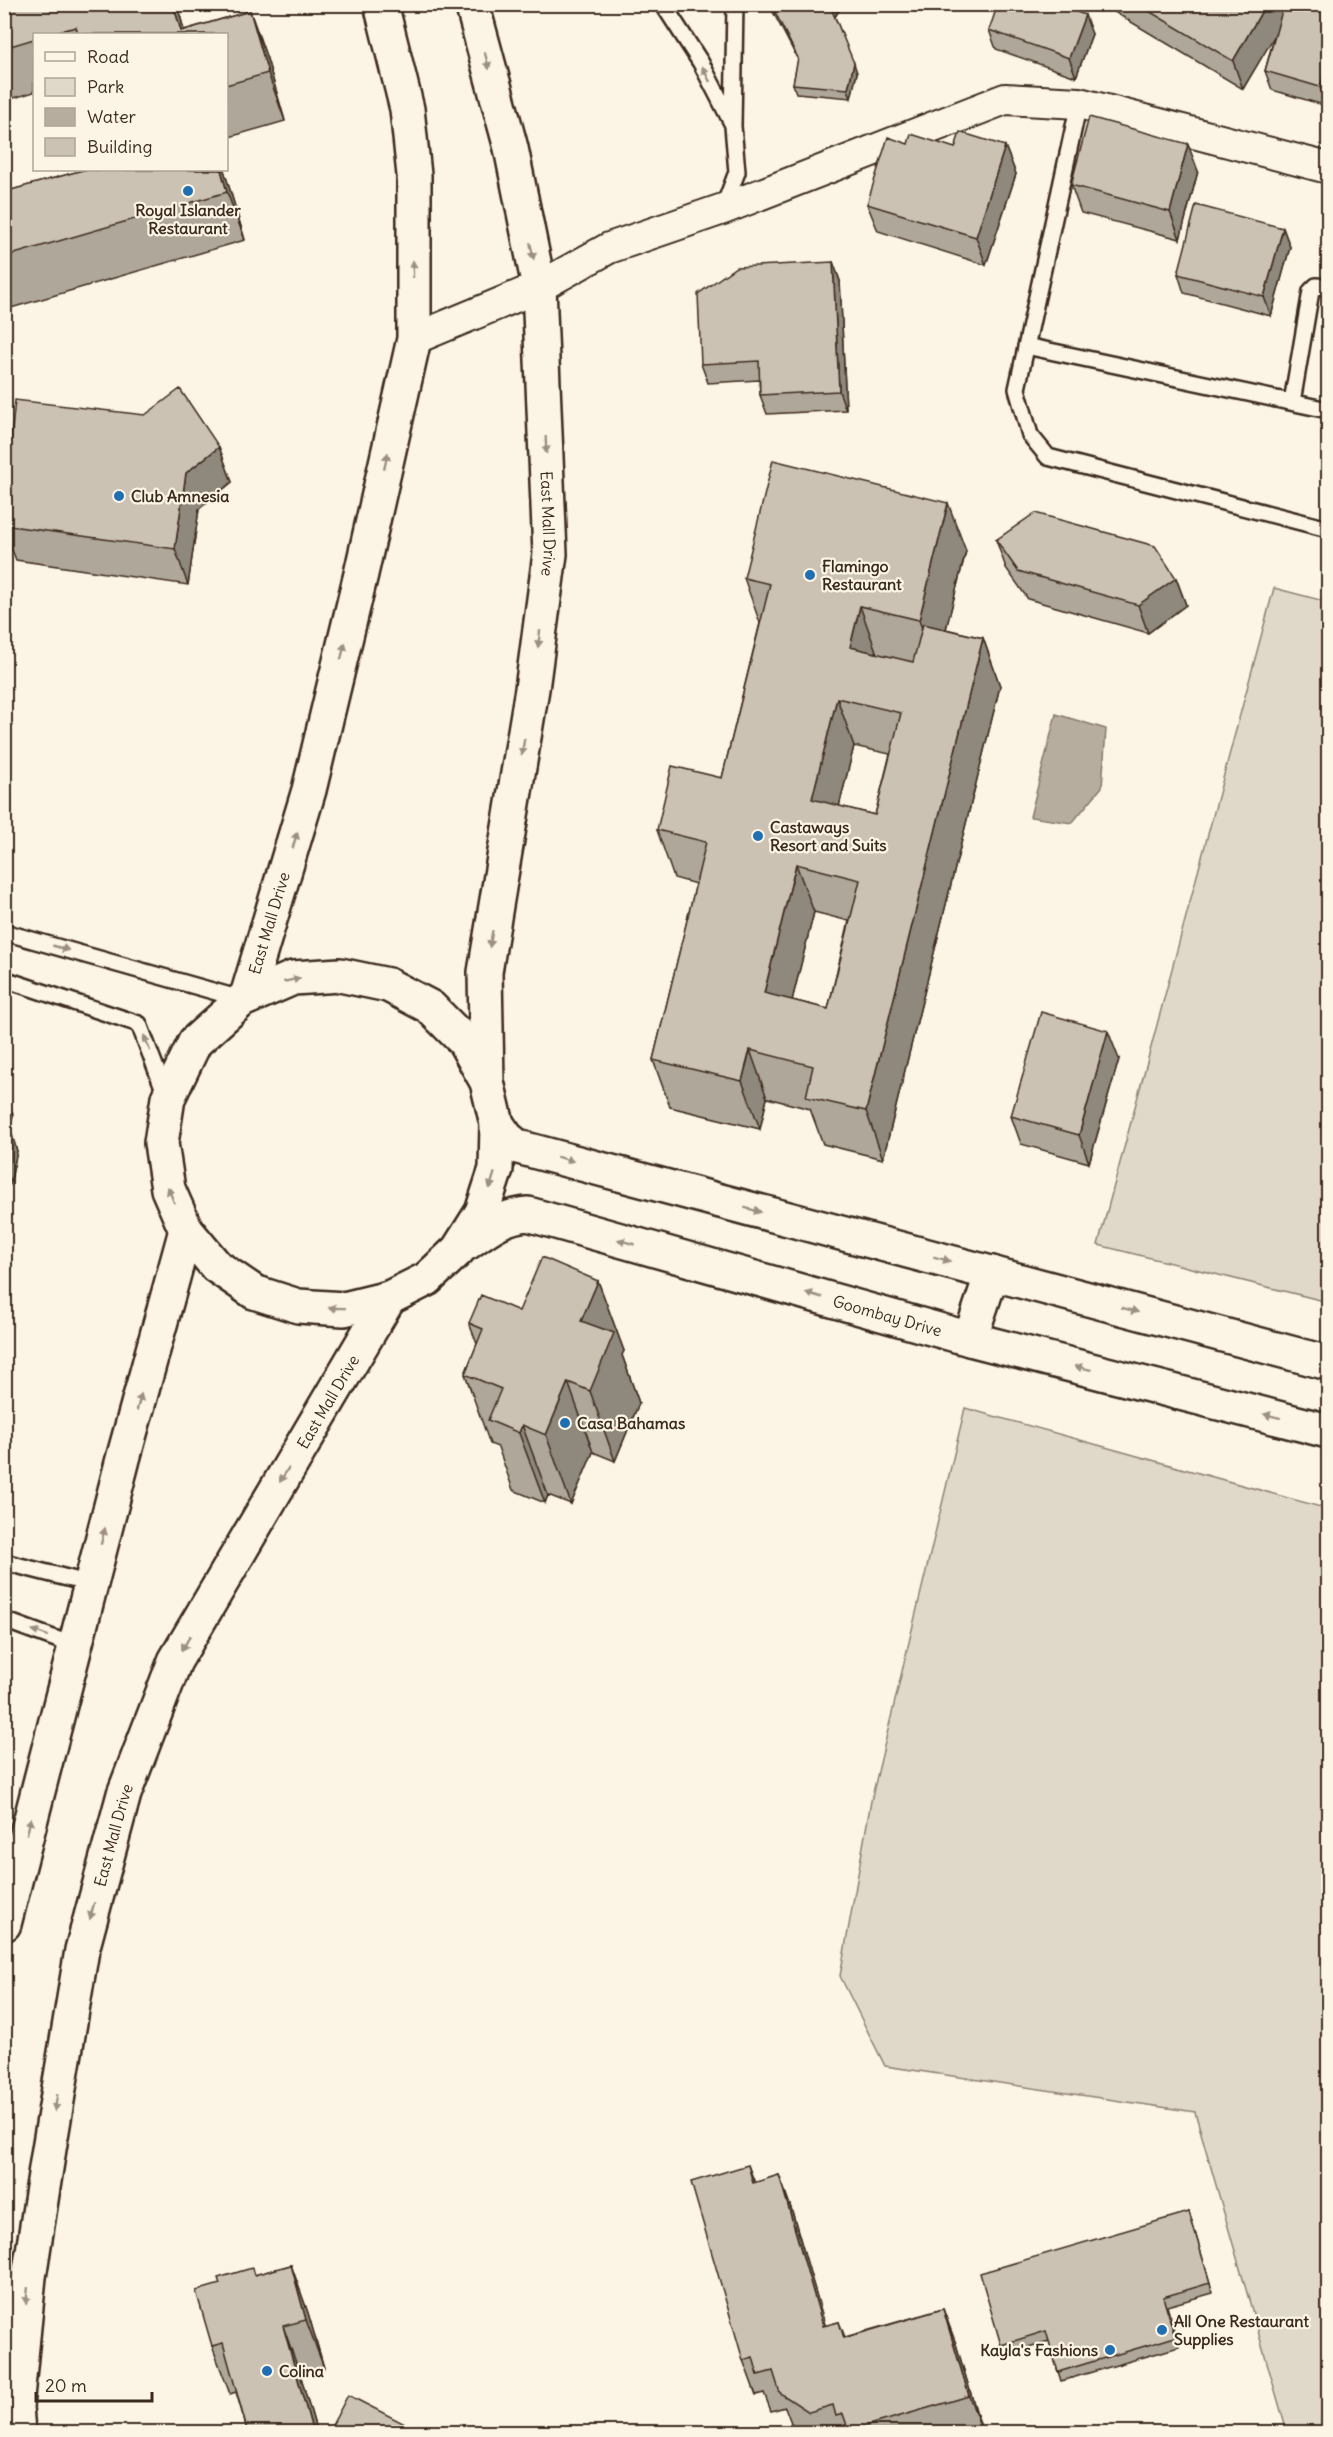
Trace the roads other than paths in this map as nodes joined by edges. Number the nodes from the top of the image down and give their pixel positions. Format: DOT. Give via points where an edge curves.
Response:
graph roads {
  1 [pos="381,4"];
  2 [pos="472,4"];
  3 [pos="663,4"];
  4 [pos="735,4"];
  5 [pos="1080,103"];
  6 [pos="733,126"];
  7 [pos="1329,168"];
  8 [pos="723,209"];
  9 [pos="539,287"];
  10 [pos="1329,287"];
  11 [pos="414,339"];
  12 [pos="1026,346"];
  13 [pos="1292,402"];
  14 [pos="1329,410"];
  15 [pos="1329,529"];
  16 [pos="4,932"];
  17 [pos="4,978"];
  18 [pos="244,998"];
  19 [pos="487,1082"];
  20 [pos="168,1098"];
  21 [pos="497,1124"];
  22 [pos="186,1230"];
  23 [pos="458,1250"];
  24 [pos="992,1273"];
  25 [pos="389,1298"];
  26 [pos="970,1339"];
  27 [pos="1329,1363"];
  28 [pos="1329,1431"];
  29 [pos="4,1562"];
  30 [pos="91,1584"];
  31 [pos="4,1620"];
  32 [pos="75,1646"];
  33 [pos="4,1924"];
  34 [pos="18,2433"];
  11 -- 1 [label="main road, East Mall Drive, one-way" via="414,175 406,109"];
  2 -- 9 [label="main road, East Mall Drive, one-way" via="511,148"];
  6 -- 3 [label="lane, one-way"];
  4 -- 6 [label="lane"];
  5 -- 7 [label="street"];
  5 -- 8 [label="street" via="1005,99"];
  5 -- 12 [label="lane"];
  6 -- 8 [label="lane" via="737,172"];
  8 -- 9 [label="street" via="609,248"];
  9 -- 11 [label="street"];
  9 -- 19 [label="main road, East Mall Drive, one-way" via="550,554 485,972"];
  10 -- 13 [label="lane" via="1316,286 1311,291"];
  18 -- 11 [label="main road, East Mall Drive, one-way" via="309,790"];
  12 -- 13 [label="lane"];
  12 -- 15 [label="lane" via="1017,389 1030,435 1047,457"];
  13 -- 14 [label="lane"];
  16 -- 18 [label="lane, one-way"];
  20 -- 17 [label="lane, one-way" via="139,1024"];
  18 -- 19 [label="main road, one-way" via="293,978 340,975 388,985 430,1007 464,1041"];
  18 -- 20 [label="main road" via="195,1042"];
  19 -- 21 [label="main road"];
  22 -- 20 [label="main road, one-way" via="168,1189 161,1143"];
  21 -- 23 [label="main road, one-way" via="496,1169 482,1212"];
  21 -- 24 [label="main road, one-way" via="518,1147"];
  25 -- 22 [label="main road, one-way" via="344,1309 298,1306 254,1292 216,1266"];
  30 -- 22 [label="main road, one-way"];
  23 -- 25 [label="main road" via="427,1279"];
  26 -- 23 [label="main road, Goombay Drive, one-way" via="528,1214 498,1221"];
  24 -- 26 [label="main road"];
  24 -- 27 [label="main road, one-way"];
  25 -- 34 [label="main road, East Mall Drive, one-way" via="175,1661 124,1794 82,1950 29,2277 16,2407"];
  28 -- 26 [label="main road, Goombay Drive, one-way"];
  29 -- 30 [label="lane"];
  30 -- 32 [label="main road"];
  32 -- 31 [label="lane, one-way"];
  33 -- 32 [label="main road, one-way"];
}
